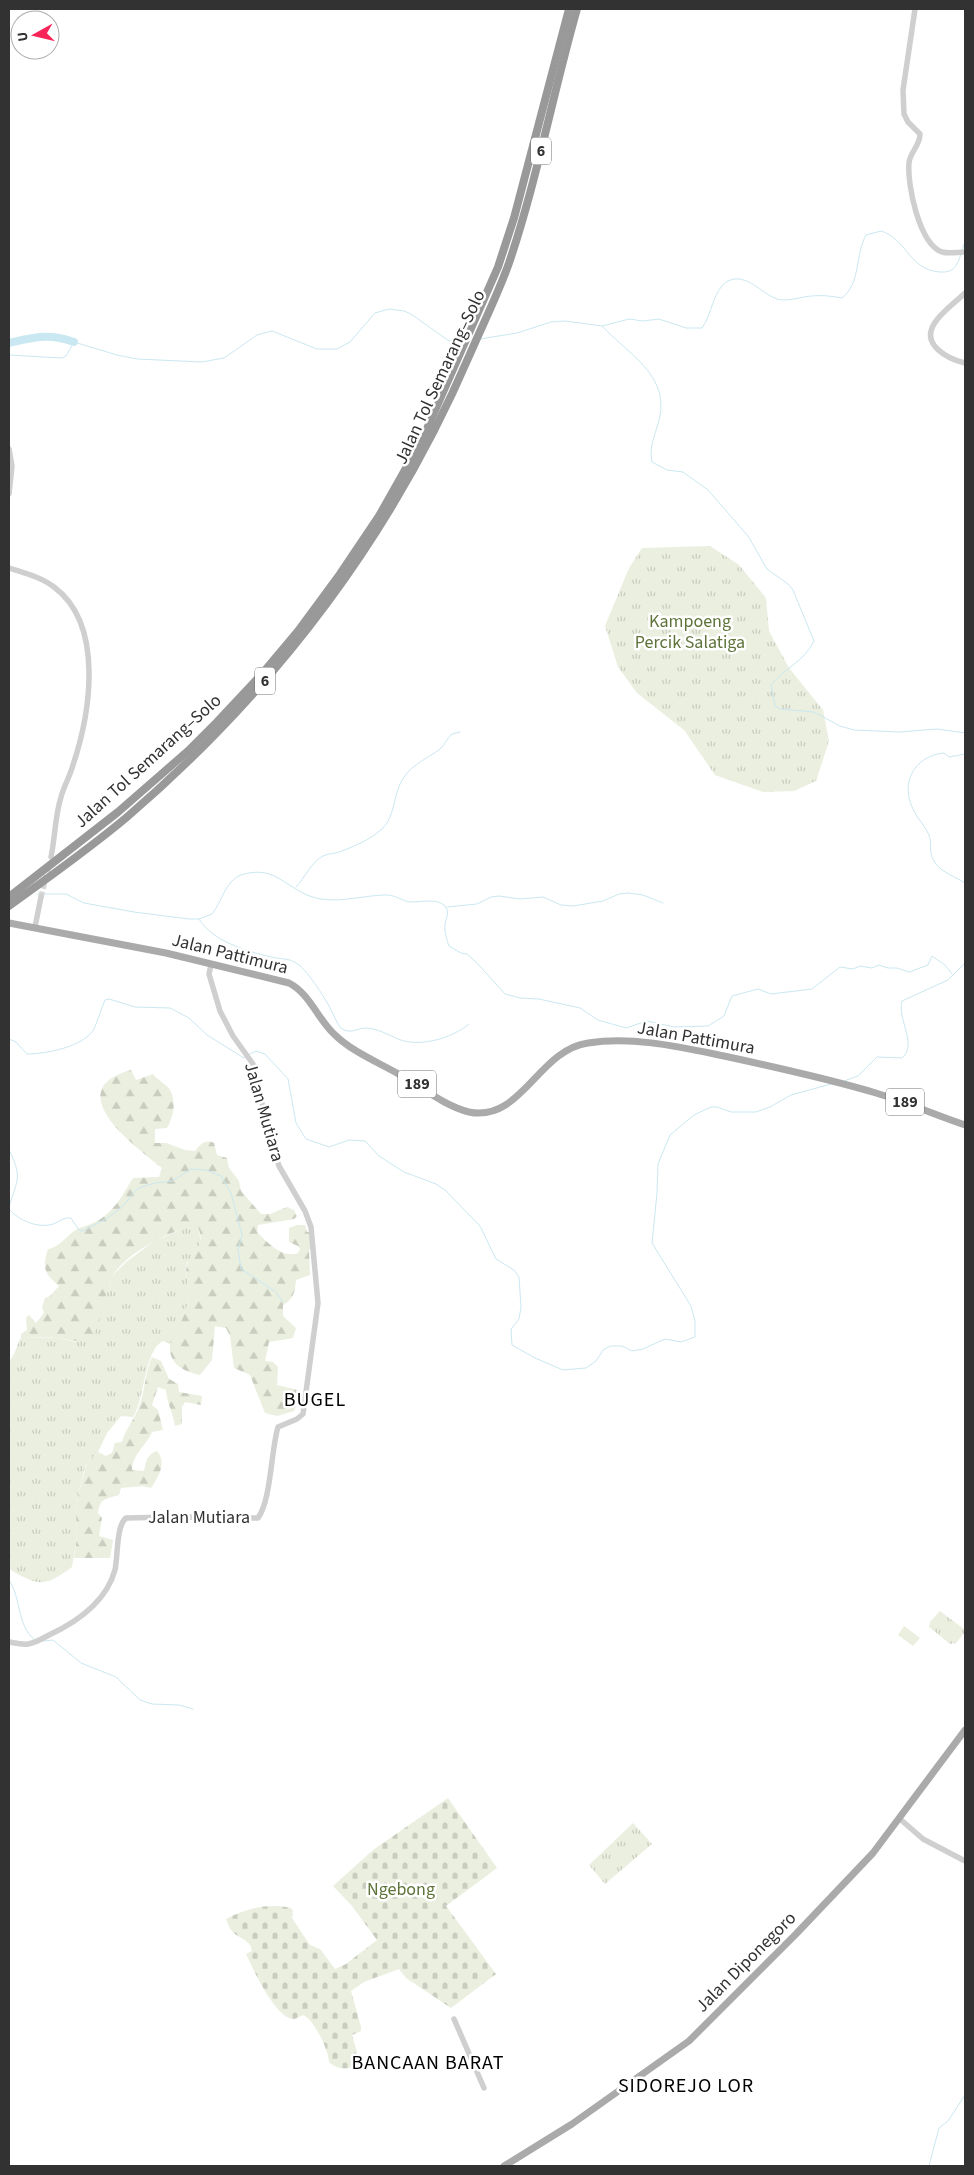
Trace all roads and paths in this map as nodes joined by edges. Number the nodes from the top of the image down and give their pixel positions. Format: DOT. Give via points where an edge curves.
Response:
graph roads {
  1 [pos="569,9"];
  2 [pos="577,9"];
  3 [pos="915,9"];
  4 [pos="965,252"];
  5 [pos="494,290"];
  6 [pos="965,293"];
  7 [pos="965,362"];
  8 [pos="9,448"];
  9 [pos="9,494"];
  10 [pos="9,568"];
  11 [pos="51,857"];
  12 [pos="9,897"];
  13 [pos="42,897"];
  14 [pos="9,906"];
  15 [pos="9,923"];
  16 [pos="36,927"];
  17 [pos="212,965"];
  18 [pos="965,1125"];
  19 [pos="9,1642"];
  20 [pos="965,1730"];
  21 [pos="900,1819"];
  22 [pos="965,1861"];
  23 [pos="454,2019"];
  24 [pos="484,2088"];
  25 [pos="504,2166"];
  1 -- 5 [label="highway, Jalan Tol Semarang–Solo / 6"];
  2 -- 5 [label="highway, Jalan Tol Semarang–Solo / 6" via="534,181 510,259"];
  3 -- 4 [label="street" via="903,90 904,114 920,134 920,141 909,161 915,210 926,237 935,248 949,253"];
  5 -- 12 [label="highway, Jalan Tol Semarang–Solo / 6" via="418,448 378,516 340,574 273,661 188,751 98,828"];
  5 -- 14 [label="highway, Jalan Tol Semarang–Solo / 6" via="452,396 424,453 386,519 326,607 231,718 163,784 91,845"];
  6 -- 7 [label="street" via="936,321 932,332 936,348 944,356"];
  8 -- 9 [label="street" via="12,466"];
  10 -- 11 [label="street" via="55,587 72,607 84,633 87,650 88,705 73,766 60,799"];
  13 -- 16 [label="street"];
  15 -- 16 [label="main road, Jalan Pattimura / 189"];
  16 -- 17 [label="main road, Jalan Pattimura / 189"];
  17 -- 18 [label="main road, Jalan Pattimura / 189" via="295,986 337,1037 446,1102 471,1112 487,1113 508,1104 564,1050 576,1045 591,1042 654,1043 833,1081"];
  17 -- 19 [label="street, Jalan Mutiara" via="209,974 220,1011 256,1071 274,1151 283,1174 305,1211 313,1237 318,1303 303,1414 297,1420 278,1427 267,1491 258,1518 126,1518 121,1524 111,1580 97,1601 81,1617 39,1640 25,1644"];
  20 -- 21 [label="main road, Jalan Diponegoro"];
  21 -- 22 [label="street" via="924,1839"];
  21 -- 25 [label="main road, Jalan Diponegoro" via="796,1934 689,2041 572,2124"];
  23 -- 24 [label="street"];
}
